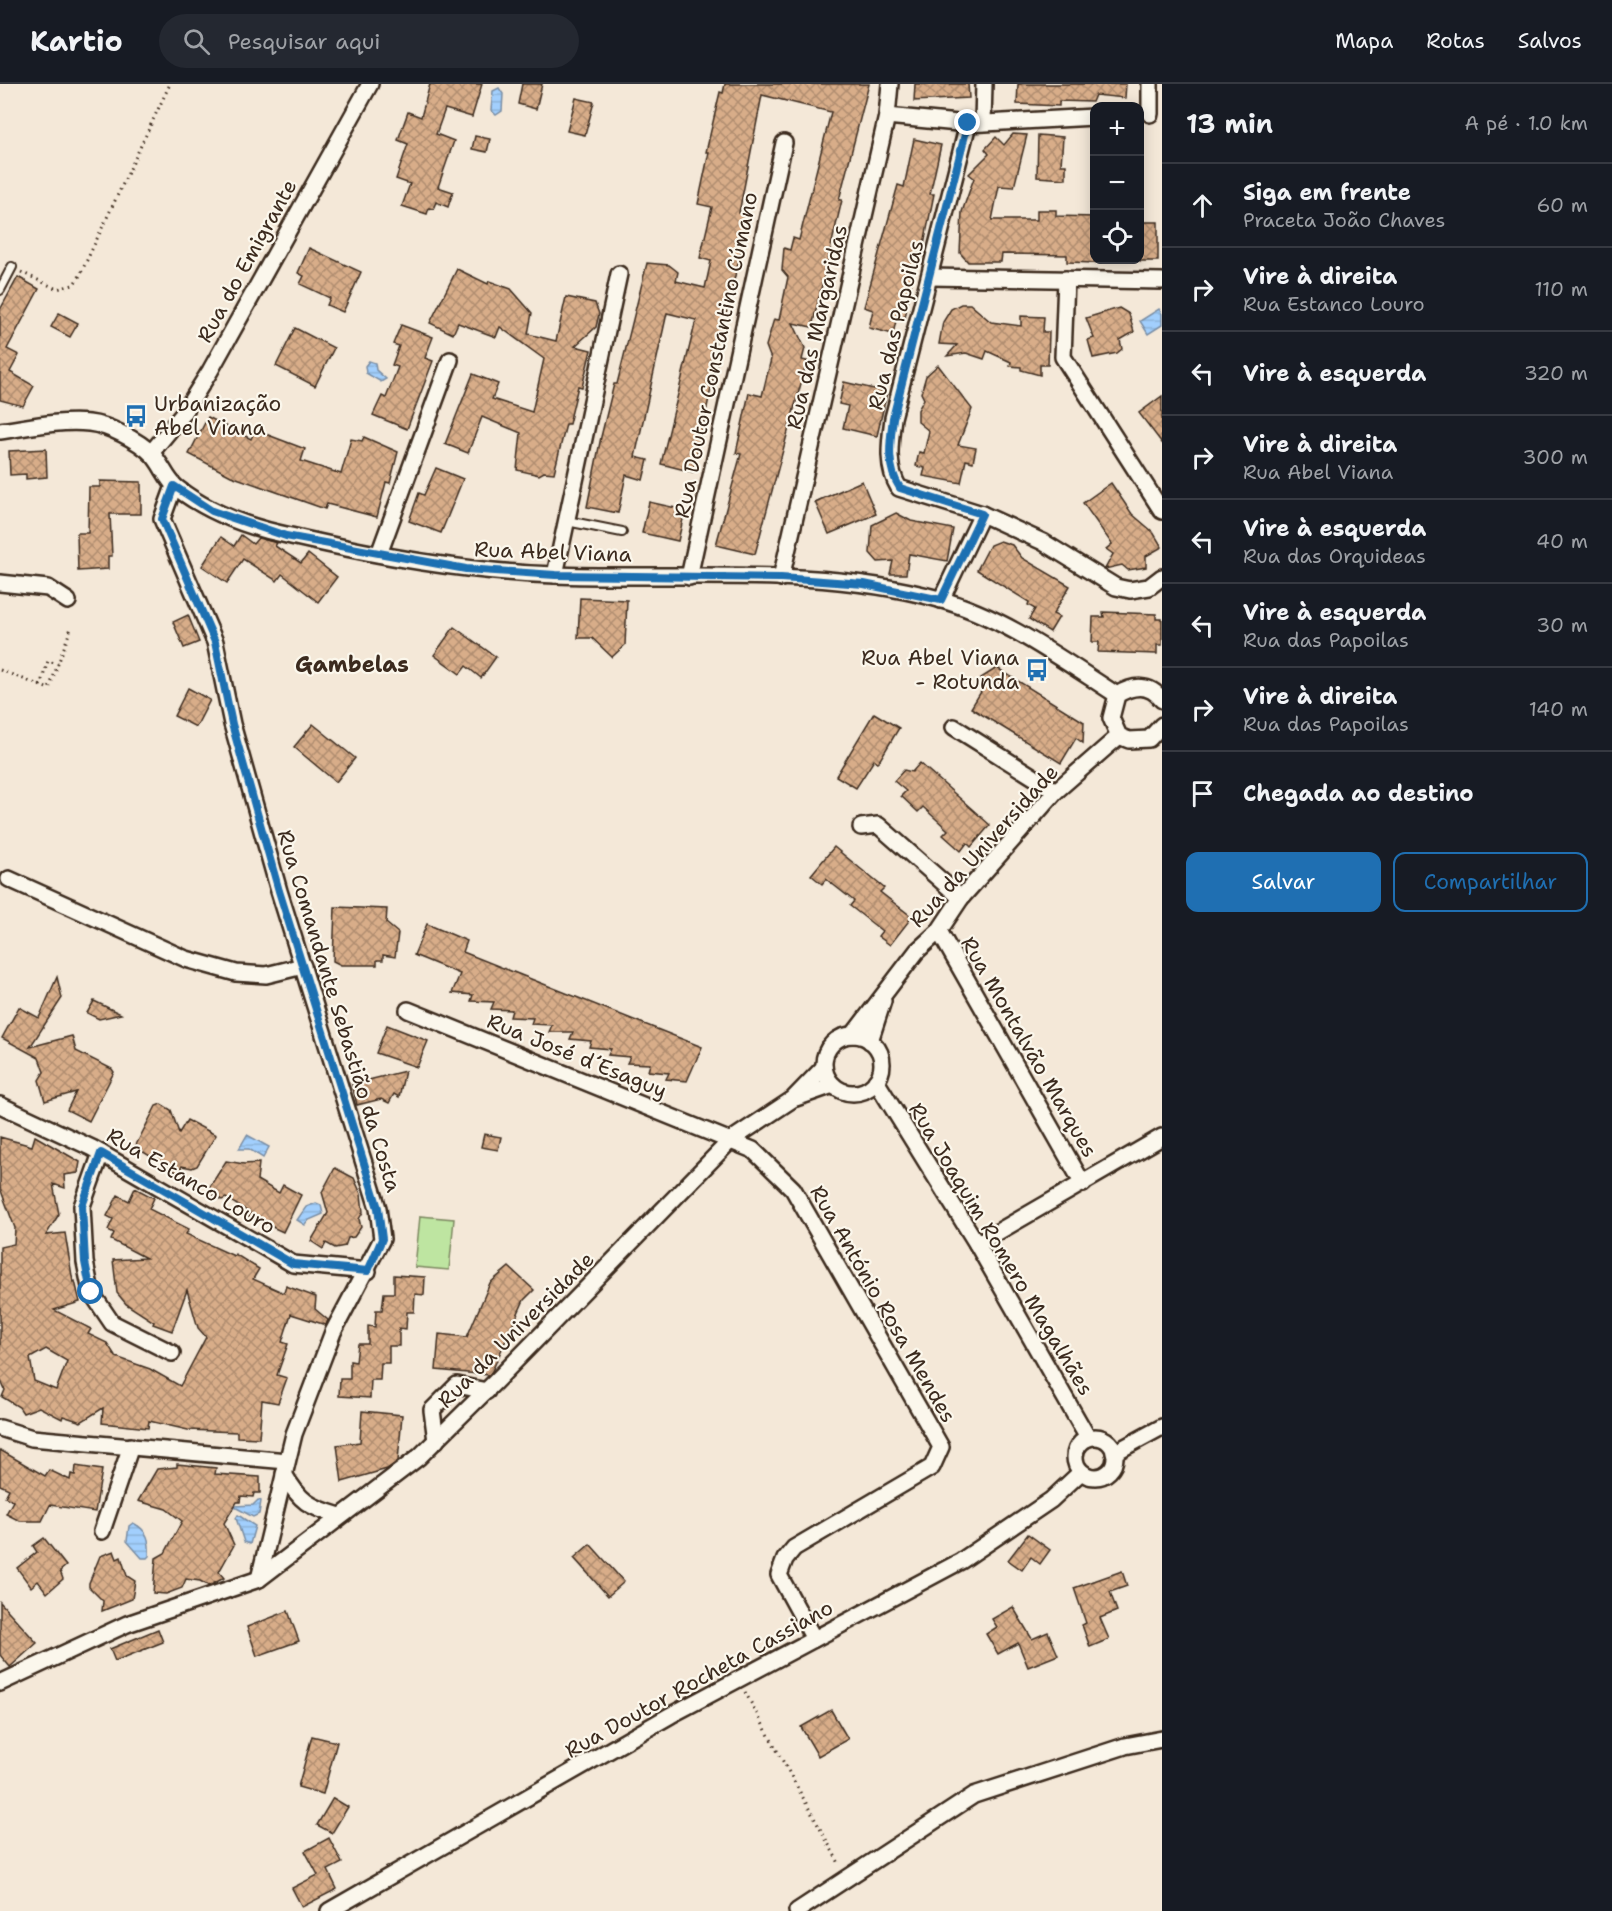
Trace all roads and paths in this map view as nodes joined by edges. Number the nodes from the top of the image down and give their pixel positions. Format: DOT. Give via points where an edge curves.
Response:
graph roads {
  1 [pos="170,84"];
  2 [pos="370,84"];
  3 [pos="890,84"];
  4 [pos="984,84"];
  5 [pos="1150,84"];
  6 [pos="1151,115"];
  7 [pos="886,116"];
  8 [pos="1090,117"];
  9 [pos="975,123"];
  10 [pos="784,143"];
  11 [pos="12,267"];
  12 [pos="619,274"];
  13 [pos="930,277"];
  14 [pos="1066,279"];
  15 [pos="1162,281"];
  16 [pos="0,290"];
  17 [pos="450,360"];
  18 [pos="0,431"];
  19 [pos="151,453"];
  20 [pos="174,486"];
  21 [pos="1162,511"];
  22 [pos="982,514"];
  23 [pos="567,521"];
  24 [pos="622,532"];
  25 [pos="379,555"];
  26 [pos="555,575"];
  27 [pos="689,577"];
  28 [pos="1162,577"];
  29 [pos="781,578"];
  30 [pos="0,583"];
  31 [pos="941,600"];
  32 [pos="68,601"];
  33 [pos="71,628"];
  34 [pos="58,664"];
  35 [pos="0,670"];
  36 [pos="40,686"];
  37 [pos="1117,695"];
  38 [pos="1162,699"];
  39 [pos="954,727"];
  40 [pos="1161,731"];
  41 [pos="1119,735"];
  42 [pos="1056,791"];
  43 [pos="861,827"];
  44 [pos="9,879"];
  45 [pos="961,898"];
  46 [pos="939,931"];
  47 [pos="303,966"];
  48 [pos="887,990"];
  49 [pos="408,1010"];
  50 [pos="853,1035"];
  51 [pos="870,1041"];
  52 [pos="824,1067"];
  53 [pos="876,1081"];
  54 [pos="833,1085"];
  55 [pos="793,1099"];
  56 [pos="0,1105"];
  57 [pos="1162,1137"];
  58 [pos="731,1140"];
  59 [pos="101,1153"];
  60 [pos="1083,1184"];
  61 [pos="977,1244"];
  62 [pos="368,1271"];
  63 [pos="172,1353"];
  64 [pos="487,1391"];
  65 [pos="1162,1426"];
  66 [pos="0,1428"];
  67 [pos="1088,1438"];
  68 [pos="436,1441"];
  69 [pos="131,1446"];
  70 [pos="1114,1453"];
  71 [pos="285,1467"];
  72 [pos="1081,1472"];
  73 [pos="340,1516"];
  74 [pos="102,1531"];
  75 [pos="259,1579"];
  76 [pos="814,1640"];
  77 [pos="738,1679"];
  78 [pos="0,1683"];
  79 [pos="1162,1739"];
  80 [pos="848,1880"];
  81 [pos="329,1911"];
  82 [pos="797,1911"];
  1 -- 11 [label="path" via="73,285 57,289"];
  2 -- 19 [label="street, Rua do Emigrante" via="210,371 183,414"];
  3 -- 7 [label="street, Rua das Margaridas"];
  4 -- 9 [label="street, Rua das Papoilas"];
  5 -- 6 [label="street"];
  7 -- 9 [label="street"];
  7 -- 29 [label="street, Rua das Margaridas"];
  8 -- 9 [label="street"];
  9 -- 13 [label="street, Rua das Papoilas"];
  10 -- 27 [label="street, Rua Doutor Constantino Cúmano"];
  11 -- 16 [label="lane"];
  12 -- 23 [label="street"];
  13 -- 14 [label="street"];
  13 -- 22 [label="street, Rua das Papoilas" via="893,418 889,452 893,478 900,488"];
  14 -- 15 [label="street"];
  14 -- 21 [label="street" via="1063,357"];
  17 -- 25 [label="street"];
  18 -- 19 [label="street, Rua Abel Viana" via="90,423"];
  19 -- 20 [label="street, Rua Abel Viana"];
  20 -- 25 [label="street, Rua Abel Viana" via="212,511 286,536"];
  20 -- 47 [label="street, Rua Comandante Sebastião da Costa" via="162,519 215,642 232,724"];
  22 -- 28 [label="street, Rua das Papoilas" via="1043,542 1116,587 1149,587"];
  22 -- 31 [label="street"];
  23 -- 24 [label="lane"];
  23 -- 26 [label="street"];
  25 -- 26 [label="street, Rua Abel Viana" via="466,569"];
  26 -- 27 [label="street, Rua Abel Viana"];
  27 -- 29 [label="street, Rua Abel Viana"];
  29 -- 31 [label="street, Rua Abel Viana" via="864,584"];
  30 -- 32 [label="street" via="48,588"];
  31 -- 37 [label="street, Rua Abel Viana" via="1032,640"];
  33 -- 34 [label="path"];
  34 -- 36 [label="path" via="49,689"];
  34 -- 36 [label="path" via="48,661"];
  35 -- 36 [label="path"];
  37 -- 38 [label="street" via="1140,686 1152,689"];
  37 -- 41 [label="street" via="1111,718"];
  39 -- 42 [label="street"];
  40 -- 41 [label="street" via="1139,741"];
  41 -- 42 [label="street, Rua da Universidade"];
  42 -- 45 [label="street, Rua da Universidade"];
  43 -- 45 [label="street" via="878,825"];
  44 -- 47 [label="street" via="196,962 236,973 266,975"];
  45 -- 46 [label="street, Rua da Universidade"];
  46 -- 48 [label="street, Rua da Universidade" via="917,951"];
  46 -- 60 [label="street, Rua Montalvão Marques"];
  47 -- 62 [label="street, Rua Comandante Sebastião da Costa" via="378,1208 382,1239"];
  48 -- 50 [label="street, Rua da Universidade"];
  48 -- 51 [label="street, Rua da Universidade"];
  49 -- 58 [label="street, Rua José d´Esaguy"];
  50 -- 51 [label="street"];
  50 -- 52 [label="street, Rua da Universidade" via="843,1037 829,1049"];
  51 -- 53 [label="street" via="877,1047 882,1064"];
  52 -- 54 [label="street"];
  52 -- 55 [label="street, Rua da Universidade"];
  53 -- 54 [label="street" via="856,1093"];
  53 -- 61 [label="street, Rua Joaquim Romero Magalhães"];
  54 -- 55 [label="street, Rua da Universidade"];
  55 -- 58 [label="street, Rua da Universidade"];
  56 -- 59 [label="street, Rua Estanco Louro"];
  57 -- 60 [label="street"];
  58 -- 64 [label="street, Rua da Universidade"];
  58 -- 76 [label="street, Rua António Rosa Mendes" via="753,1150 793,1189 941,1447 932,1467 794,1548 785,1559 780,1575"];
  59 -- 62 [label="street, Rua Estanco Louro" via="293,1264"];
  59 -- 63 [label="street" via="82,1206 91,1292 112,1323"];
  60 -- 61 [label="street"];
  61 -- 67 [label="street, Rua Joaquim Romero Magalhães"];
  62 -- 71 [label="street, Rua Comandante Sebastião da Costa" via="333,1332"];
  64 -- 68 [label="street, Rua da Universidade"];
  64 -- 68 [label="street" via="457,1385 432,1410"];
  65 -- 70 [label="street"];
  66 -- 69 [label="street" via="32,1438"];
  67 -- 70 [label="street" via="1107,1441"];
  67 -- 72 [label="street" via="1075,1453"];
  68 -- 73 [label="street, Rua da Universidade"];
  69 -- 71 [label="street"];
  69 -- 74 [label="street"];
  70 -- 72 [label="street" via="1113,1466 1104,1474 1093,1477"];
  71 -- 73 [label="street" via="297,1496 314,1508"];
  71 -- 75 [label="street, Rua Comandante Sebastião da Costa"];
  72 -- 76 [label="street, Rua Doutor Rocheta Cassiano" via="1052,1500 961,1560"];
  73 -- 75 [label="street, Rua da Universidade"];
  75 -- 78 [label="street, Rua da Universidade" via="127,1624"];
  76 -- 77 [label="street, Rua Doutor Rocheta Cassiano"];
  77 -- 80 [label="path"];
  77 -- 81 [label="street, Rua Doutor Rocheta Cassiano"];
  79 -- 80 [label="street" via="1125,1746 974,1796"];
  80 -- 82 [label="street"];
}
